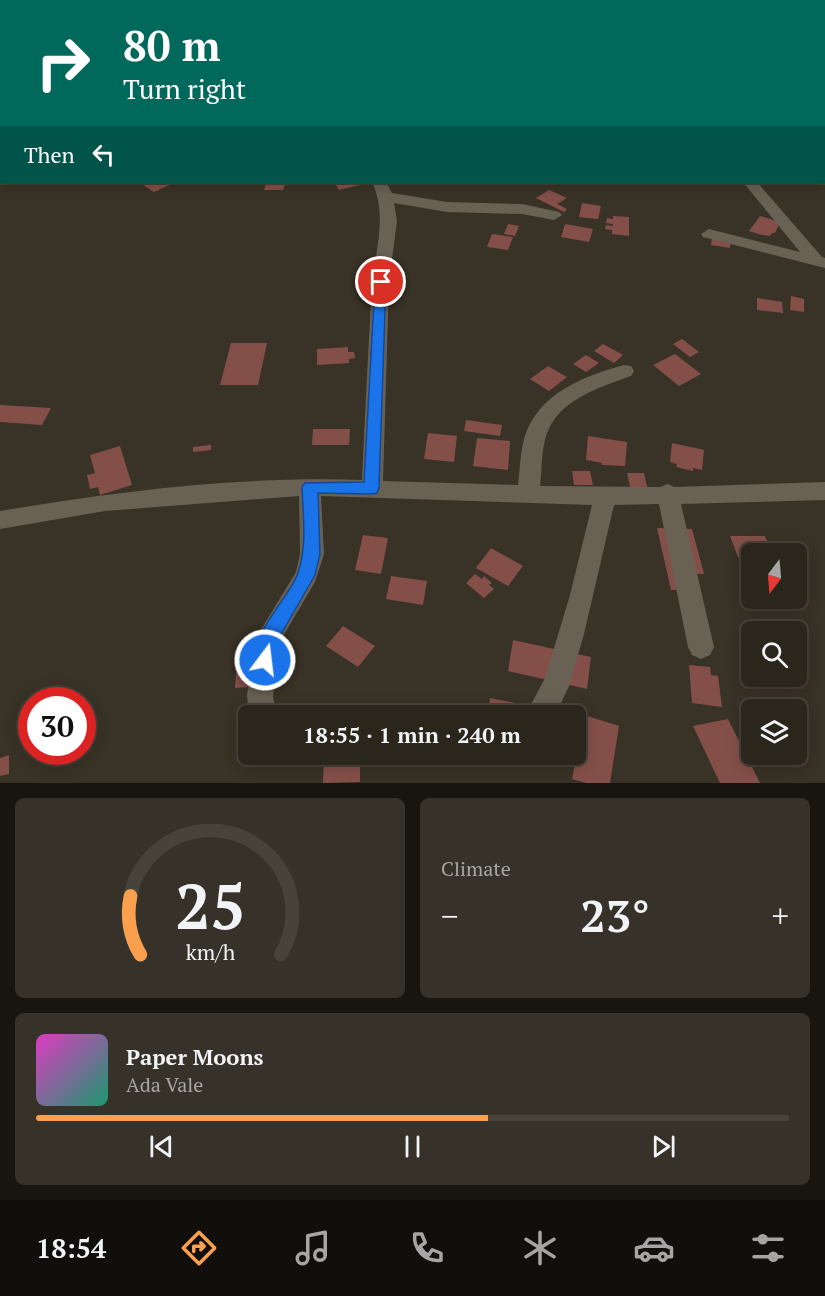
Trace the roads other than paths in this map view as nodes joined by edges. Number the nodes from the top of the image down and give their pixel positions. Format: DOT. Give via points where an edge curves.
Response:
graph roads {
  1 [pos="751,183"];
  2 [pos="382,189"];
  3 [pos="554,215"];
  4 [pos="709,234"];
  5 [pos="821,263"];
  6 [pos="624,371"];
  7 [pos="310,487"];
  8 [pos="372,488"];
  9 [pos="825,491"];
  10 [pos="528,494"];
  11 [pos="668,494"];
  12 [pos="605,497"];
  13 [pos="0,520"];
  14 [pos="702,647"];
  15 [pos="261,705"];
  16 [pos="548,705"];
  1 -- 5 [label="street"];
  2 -- 3 [label="street" via="447,207 522,209"];
  2 -- 8 [label="street" via="389,221 381,282"];
  4 -- 5 [label="street"];
  6 -- 10 [label="street" via="573,391 546,414 536,437"];
  7 -- 8 [label="street"];
  7 -- 13 [label="street" via="105,502"];
  7 -- 15 [label="street" via="312,554 307,575 267,641"];
  8 -- 10 [label="street"];
  9 -- 11 [label="street"];
  10 -- 12 [label="street"];
  11 -- 12 [label="street"];
  11 -- 14 [label="street"];
  12 -- 16 [label="street" via="574,629"];
}
